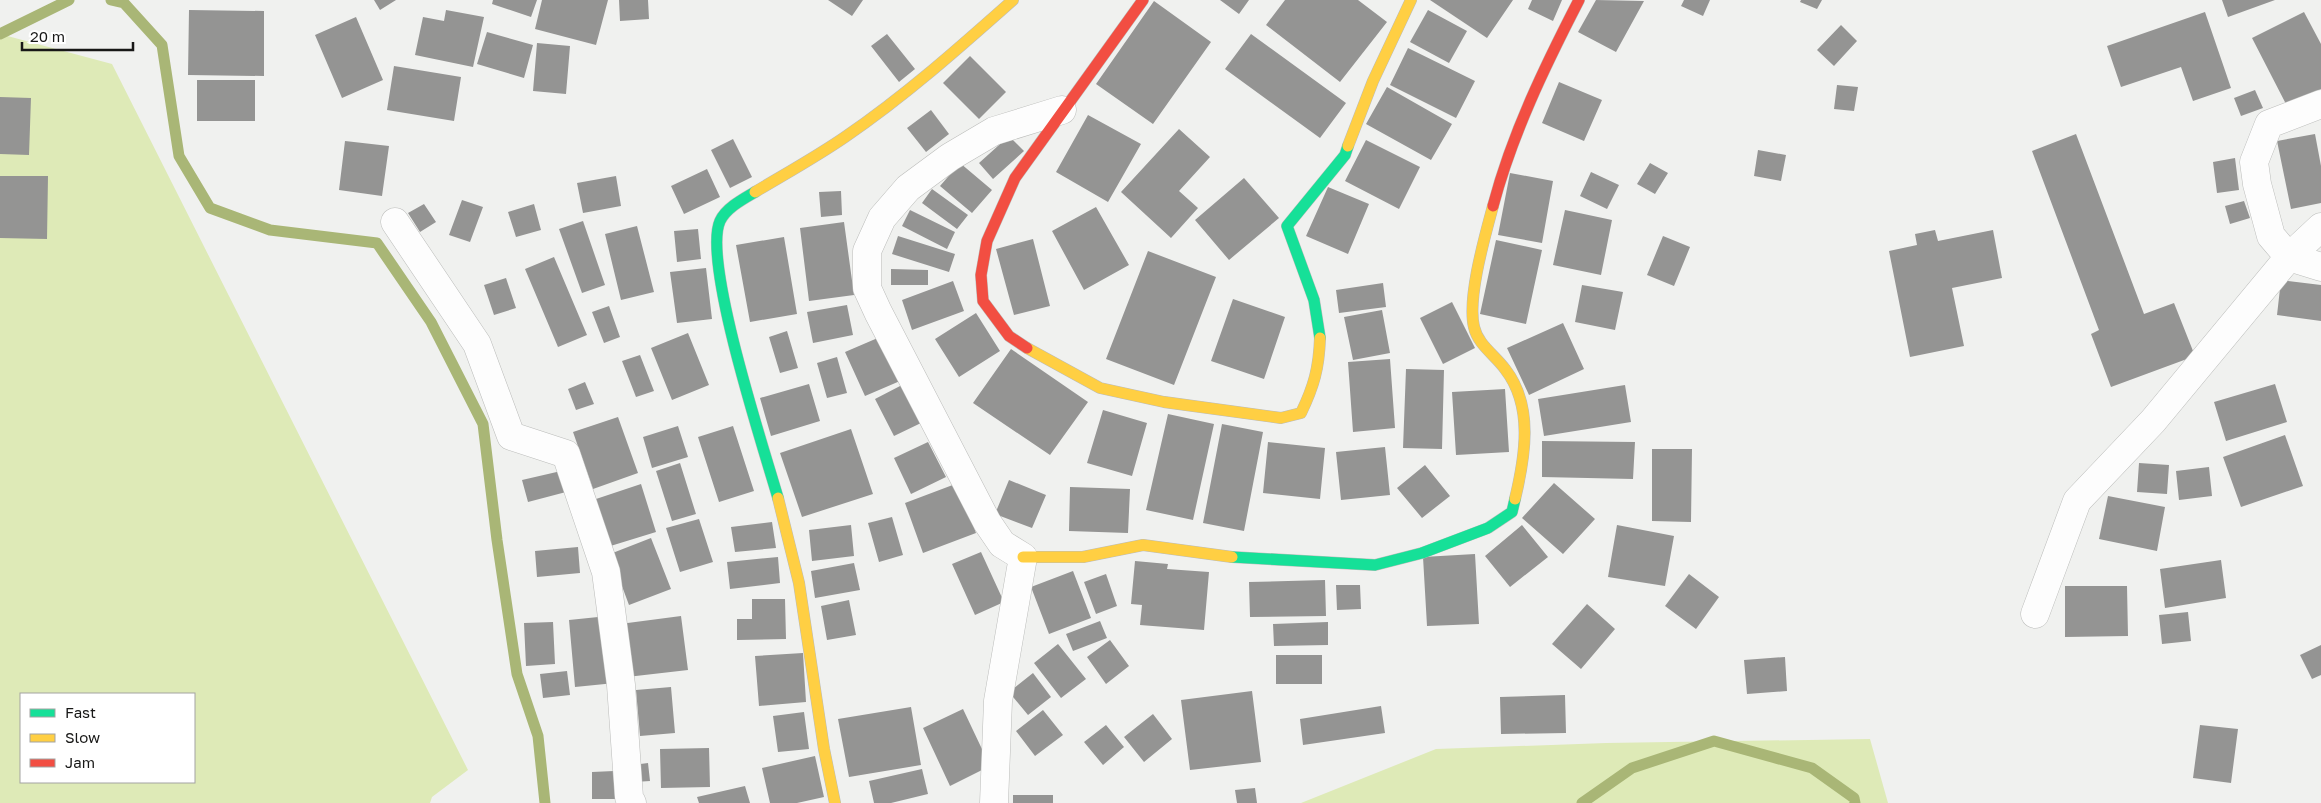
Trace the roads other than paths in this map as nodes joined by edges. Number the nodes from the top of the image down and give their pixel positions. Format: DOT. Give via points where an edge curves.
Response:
graph roads {
  1 [pos="1013,0"];
  2 [pos="1143,0"];
  3 [pos="1410,0"];
  4 [pos="1579,0"];
  5 [pos="2321,104"];
  6 [pos="1062,110"];
  7 [pos="395,222"];
  8 [pos="2321,227"];
  9 [pos="2289,257"];
  10 [pos="2321,267"];
  11 [pos="1023,557"];
  12 [pos="2036,614"];
  13 [pos="632,803"];
  14 [pos="835,803"];
  15 [pos="994,803"];
  1 -- 14 [label="street" via="864,123 725,214 720,222 717,236 719,269 740,367 799,582 825,761"];
  2 -- 6 [label="street"];
  3 -- 6 [label="street" via="1373,81 1345,155 1287,226 1316,300 1321,348 1316,379 1301,413 1281,418 1164,402 1100,388 1031,352 1009,336 995,319 982,301 981,275 986,241 1015,178"];
  4 -- 11 [label="street" via="1549,58 1502,171 1473,295 1474,328 1488,351 1510,376 1522,409 1526,433 1522,473 1512,512 1488,528 1422,553 1375,565 1218,556 1143,545 1083,557"];
  5 -- 9 [label="street" via="2269,124 2254,162 2271,236"];
  6 -- 11 [label="street" via="994,131 950,157 908,188 888,210 867,251 867,288 878,312 987,522 1002,544"];
  7 -- 13 [label="street" via="477,344 511,436 566,454 606,572"];
  8 -- 9 [label="street"];
  9 -- 10 [label="street"];
  9 -- 12 [label="street" via="2153,421 2077,501"];
  11 -- 15 [label="street" via="998,701"];
}
